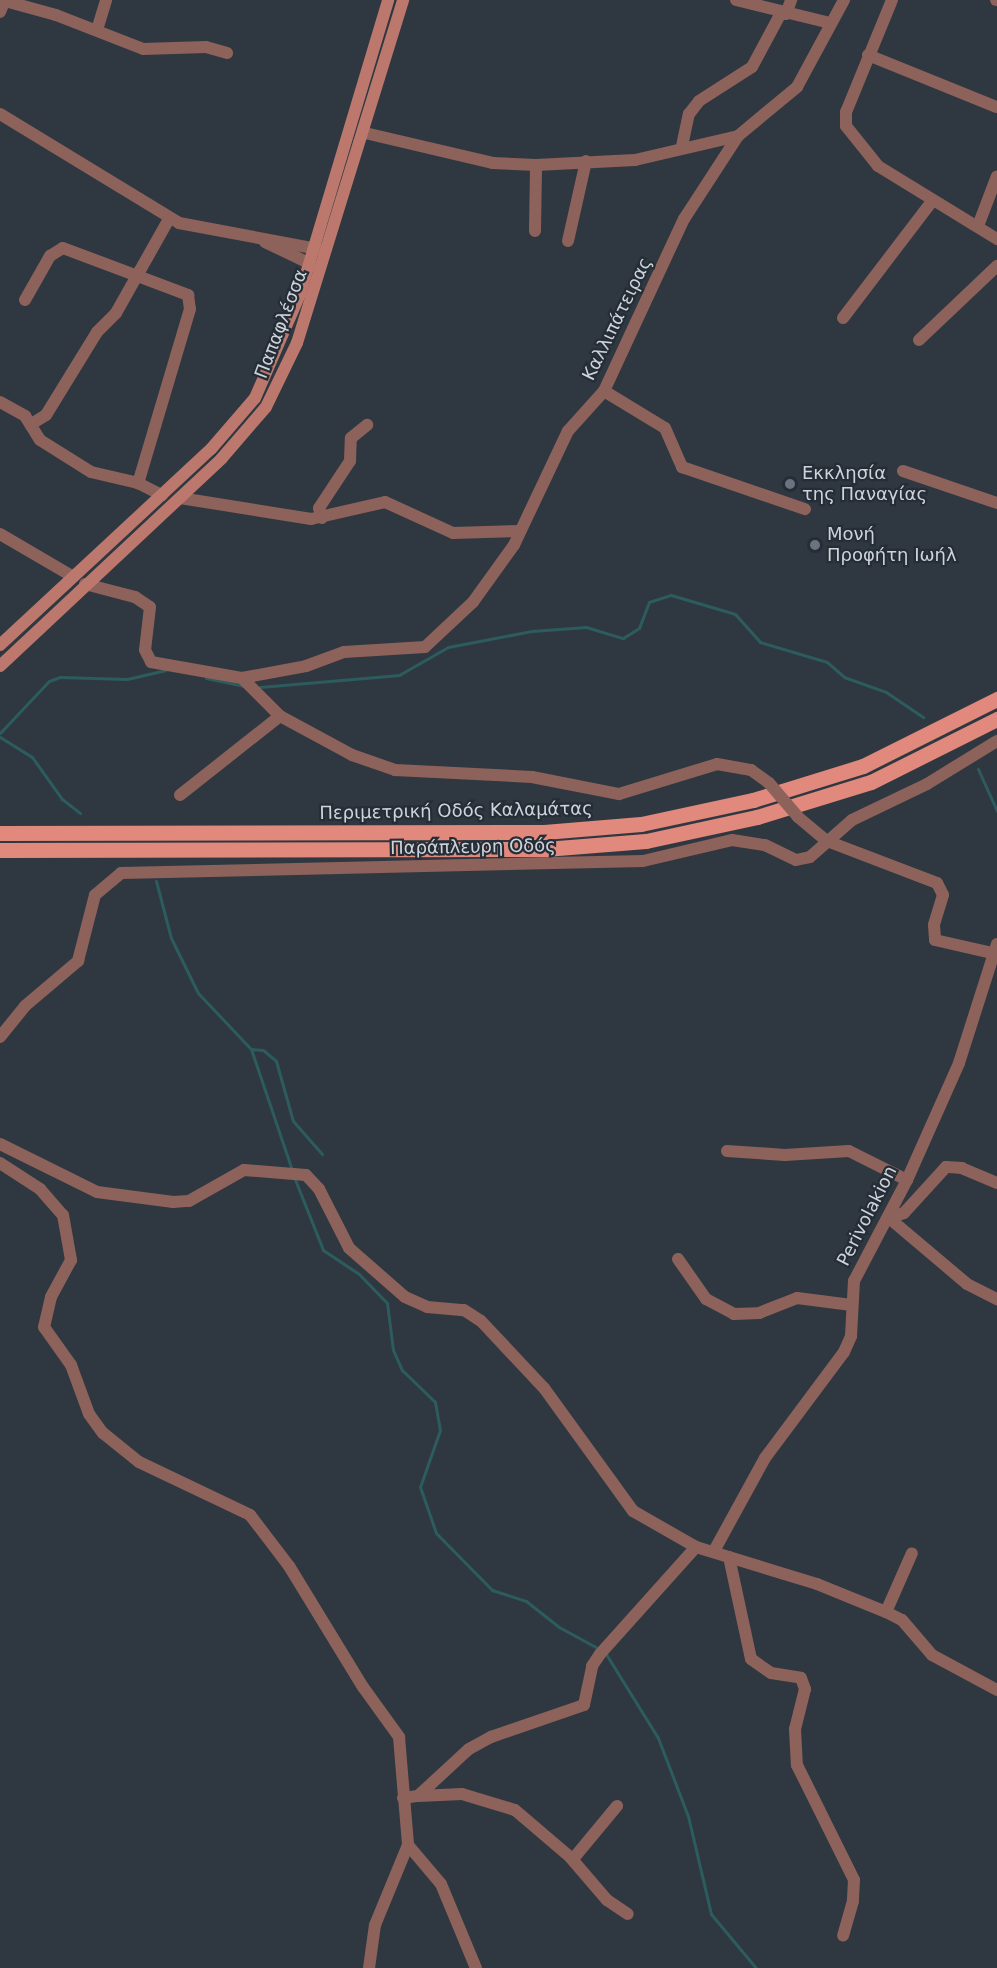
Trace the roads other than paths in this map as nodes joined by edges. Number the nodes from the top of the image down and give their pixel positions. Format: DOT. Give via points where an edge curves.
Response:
graph roads {
  1 [pos="106,0"];
  2 [pos="388,0"];
  3 [pos="403,0"];
  4 [pos="735,0"];
  5 [pos="791,0"];
  6 [pos="844,0"];
  7 [pos="892,0"];
  8 [pos="3,5"];
  9 [pos="783,14"];
  10 [pos="830,23"];
  11 [pos="97,30"];
  12 [pos="227,53"];
  13 [pos="868,55"];
  14 [pos="997,107"];
  15 [pos="0,114"];
  16 [pos="365,133"];
  17 [pos="738,136"];
  18 [pos="681,146"];
  19 [pos="586,161"];
  20 [pos="536,165"];
  21 [pos="997,176"];
  22 [pos="933,200"];
  23 [pos="169,219"];
  24 [pos="978,226"];
  25 [pos="535,231"];
  26 [pos="997,239"];
  27 [pos="568,241"];
  28 [pos="264,242"];
  29 [pos="313,247"];
  30 [pos="327,251"];
  31 [pos="308,264"];
  32 [pos="997,266"];
  33 [pos="322,269"];
  34 [pos="136,276"];
  35 [pos="25,300"];
  36 [pos="843,318"];
  37 [pos="919,340"];
  38 [pos="604,391"];
  39 [pos="0,402"];
  40 [pos="33,423"];
  41 [pos="367,425"];
  42 [pos="903,471"];
  43 [pos="138,483"];
  44 [pos="162,495"];
  45 [pos="180,498"];
  46 [pos="997,504"];
  47 [pos="806,509"];
  48 [pos="322,518"];
  49 [pos="519,531"];
  50 [pos="0,534"];
  51 [pos="72,576"];
  52 [pos="85,584"];
  53 [pos="0,645"];
  54 [pos="0,666"];
  55 [pos="242,678"];
  56 [pos="997,699"];
  57 [pos="280,716"];
  58 [pos="997,720"];
  59 [pos="997,741"];
  60 [pos="180,795"];
  61 [pos="0,833"];
  62 [pos="827,842"];
  63 [pos="0,850"];
  64 [pos="995,949"];
  65 [pos="0,1037"];
  66 [pos="0,1144"];
  67 [pos="727,1151"];
  68 [pos="0,1163"];
  69 [pos="907,1180"];
  70 [pos="997,1183"];
  71 [pos="889,1218"];
  72 [pos="678,1258"];
  73 [pos="997,1299"];
  74 [pos="852,1305"];
  75 [pos="696,1547"];
  76 [pos="714,1551"];
  77 [pos="912,1553"];
  78 [pos="729,1557"];
  79 [pos="886,1612"];
  80 [pos="997,1690"];
  81 [pos="418,1796"];
  82 [pos="402,1798"];
  83 [pos="617,1806"];
  84 [pos="408,1845"];
  85 [pos="573,1859"];
  86 [pos="628,1914"];
  87 [pos="843,1936"];
  88 [pos="369,1968"];
  89 [pos="476,1968"];
  1 -- 11 [label="street"];
  2 -- 29 [label="main road, Παπαφλέσσα"];
  3 -- 16 [label="main road, Παπαφλέσσα"];
  4 -- 9 [label="street"];
  5 -- 9 [label="street"];
  6 -- 10 [label="street, Καλλιπάτειρας"];
  7 -- 13 [label="street"];
  8 -- 11 [label="street"];
  9 -- 10 [label="street"];
  9 -- 18 [label="street" via="752,67 699,101 689,114"];
  10 -- 17 [label="street, Καλλιπάτειρας" via="796,87"];
  11 -- 12 [label="street" via="143,49 206,47"];
  13 -- 14 [label="street"];
  13 -- 22 [label="street" via="846,112 846,126 879,166"];
  15 -- 23 [label="street"];
  16 -- 20 [label="street" via="493,163"];
  16 -- 30 [label="main road, Παπαφλέσσα"];
  17 -- 18 [label="street"];
  17 -- 38 [label="street, Καλλιπάτειρας" via="684,219"];
  18 -- 19 [label="street" via="635,160"];
  19 -- 20 [label="street"];
  19 -- 27 [label="street"];
  20 -- 25 [label="street"];
  21 -- 24 [label="street"];
  22 -- 24 [label="street"];
  22 -- 36 [label="street"];
  23 -- 28 [label="street"];
  23 -- 34 [label="street"];
  24 -- 26 [label="street"];
  28 -- 29 [label="street"];
  28 -- 31 [label="street"];
  29 -- 30 [label="street"];
  29 -- 31 [label="main road, Παπαφλέσσα"];
  30 -- 33 [label="main road, Παπαφλέσσα"];
  31 -- 33 [label="street"];
  31 -- 44 [label="main road, Παπαφλέσσα" via="281,346 255,398 212,449"];
  32 -- 37 [label="street"];
  33 -- 45 [label="main road, Παπαφλέσσα" via="297,343 266,407"];
  34 -- 35 [label="street" via="63,248 50,256"];
  34 -- 40 [label="street" via="46,416"];
  34 -- 43 [label="street" via="186,294 190,303"];
  38 -- 47 [label="street" via="665,428 682,467"];
  38 -- 49 [label="street, Καλλιπάτειρας" via="568,431"];
  39 -- 40 [label="street"];
  40 -- 43 [label="street" via="40,440 91,472"];
  41 -- 48 [label="street" via="351,438 350,461 318,508"];
  42 -- 46 [label="street"];
  43 -- 44 [label="street"];
  44 -- 51 [label="main road, Παπαφλέσσα"];
  45 -- 48 [label="street"];
  45 -- 52 [label="main road, Παπαφλέσσα"];
  48 -- 49 [label="street" via="385,502 453,533"];
  49 -- 55 [label="street, Καλλιπάτειρας" via="504,561 473,602 425,647 344,652 306,666"];
  50 -- 51 [label="street"];
  51 -- 53 [label="main road, Παπαφλέσσα"];
  52 -- 54 [label="main road, Παπαφλέσσα"];
  52 -- 55 [label="street" via="135,597 150,607 145,650 152,662"];
  55 -- 57 [label="street"];
  56 -- 61 [label="main road, Περιμετρική Οδός Καλαμάτας" via="863,766 753,800 641,824 544,832"];
  57 -- 60 [label="street"];
  57 -- 62 [label="street, bridge" via="352,755 411,774 532,777 619,794 717,764 751,770"];
  58 -- 63 [label="main road, Περιμετρική Οδός Καλαμάτας" via="871,782 757,817 646,841 545,849"];
  59 -- 62 [label="street, Παράπλευρη Οδός" via="927,784 852,820"];
  62 -- 64 [label="street" via="937,883 943,896 934,925 935,940"];
  62 -- 65 [label="street, Παράπλευρη Οδός" via="810,857 796,860 747,840 642,861 121,873 95,895 78,961 25,1006"];
  64 -- 69 [label="street, Perivolakion" via="959,1064"];
  66 -- 75 [label="street" via="97,1192 173,1202 189,1201 244,1170 299,1174 314,1180 357,1256 415,1304 464,1310 482,1321 544,1388 633,1511"];
  67 -- 69 [label="street" via="785,1155 849,1151"];
  68 -- 82 [label="street" via="40,1189 63,1215 71,1260 51,1297 44,1327 71,1365 89,1414 103,1433 139,1462 238,1506 261,1528 399,1737 405,1765"];
  69 -- 71 [label="street, Perivolakion"];
  70 -- 71 [label="street" via="962,1168 946,1167 904,1212"];
  71 -- 73 [label="street" via="967,1284"];
  71 -- 74 [label="street, Perivolakion" via="854,1281"];
  72 -- 74 [label="street" via="706,1299 734,1314 759,1313 797,1298"];
  74 -- 76 [label="street, Perivolakion" via="851,1336 836,1366 765,1458"];
  75 -- 76 [label="street"];
  75 -- 81 [label="street" via="656,1597 602,1651 592,1666 584,1705 491,1737 469,1749"];
  76 -- 78 [label="street"];
  77 -- 79 [label="street"];
  78 -- 79 [label="street"];
  78 -- 87 [label="street" via="751,1659 771,1674 801,1678 805,1689 795,1729 797,1765 854,1880 853,1901"];
  79 -- 80 [label="street" via="902,1620 932,1655"];
  81 -- 82 [label="street"];
  81 -- 85 [label="street" via="462,1794 496,1801 515,1810"];
  82 -- 84 [label="street"];
  83 -- 85 [label="street"];
  84 -- 88 [label="street" via="375,1925"];
  84 -- 89 [label="street" via="441,1884"];
  85 -- 86 [label="street" via="607,1900"];
}
